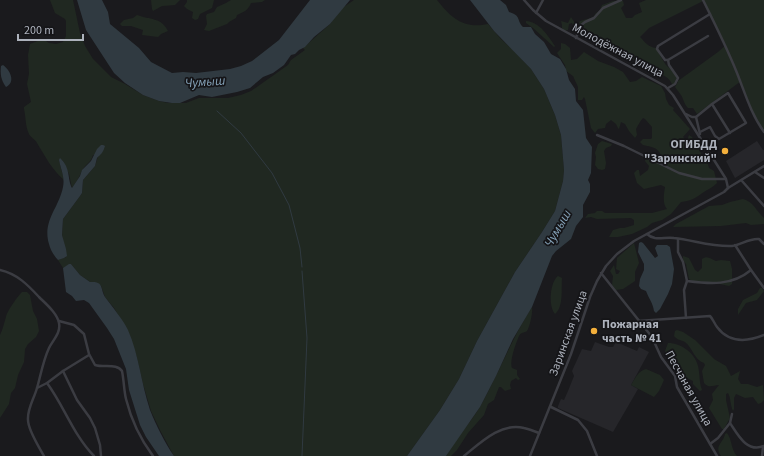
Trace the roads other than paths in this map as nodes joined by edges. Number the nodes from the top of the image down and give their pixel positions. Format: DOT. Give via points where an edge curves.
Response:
graph roads {
  1 [pos="524,0"];
  2 [pos="544,0"];
  3 [pos="622,0"];
  4 [pos="703,0"];
  5 [pos="536,13"];
  6 [pos="710,14"];
  7 [pos="708,36"];
  8 [pos="576,38"];
  9 [pos="668,60"];
  10 [pos="668,88"];
  11 [pos="712,104"];
  12 [pos="685,114"];
  13 [pos="696,117"];
  14 [pos="700,132"];
  15 [pos="764,132"];
  16 [pos="730,133"];
  17 [pos="597,135"];
  18 [pos="701,138"];
  19 [pos="764,166"];
  20 [pos="755,172"];
  21 [pos="764,178"];
  22 [pos="726,179"];
  23 [pos="742,181"];
  24 [pos="728,188"];
  25 [pos="764,206"];
  26 [pos="647,234"];
  27 [pos="678,239"];
  28 [pos="764,244"];
  29 [pos="734,245"];
  30 [pos="0,270"];
  31 [pos="751,270"];
  32 [pos="601,273"];
  33 [pos="687,281"];
  34 [pos="764,288"];
  35 [pos="686,318"];
  36 [pos="59,321"];
  37 [pos="638,321"];
  38 [pos="764,334"];
  39 [pos="89,355"];
  40 [pos="63,371"];
  41 [pos="47,383"];
  42 [pos="37,388"];
  43 [pos="551,407"];
  44 [pos="732,414"];
  45 [pos="730,423"];
  46 [pos="539,433"];
  47 [pos="710,444"];
  48 [pos="764,447"];
  49 [pos="44,456"];
  50 [pos="94,456"];
  51 [pos="101,456"];
  52 [pos="153,456"];
  53 [pos="464,456"];
  54 [pos="530,456"];
  55 [pos="597,456"];
  56 [pos="717,456"];
  57 [pos="762,456"];
  1 -- 5 [label="street, Молодёжная улица"];
  2 -- 5 [label="street"];
  3 -- 8 [label="street" via="604,8 580,26"];
  4 -- 6 [label="street"];
  5 -- 8 [label="street, Молодёжная улица"];
  6 -- 9 [label="street" via="658,46 661,55"];
  6 -- 15 [label="street" via="729,52 754,115"];
  7 -- 9 [label="street"];
  8 -- 10 [label="street, Молодёжная улица"];
  9 -- 10 [label="street" via="678,78 675,84"];
  10 -- 12 [label="street, Молодёжная улица"];
  11 -- 13 [label="street"];
  11 -- 16 [label="street"];
  11 -- 16 [label="street" via="728,93 741,113 746,123"];
  12 -- 13 [label="street"];
  12 -- 18 [label="street, Молодёжная улица"];
  13 -- 14 [label="street"];
  14 -- 16 [label="street" via="710,127 719,139"];
  14 -- 18 [label="street"];
  17 -- 22 [label="street" via="679,173 702,179"];
  18 -- 22 [label="street, Молодёжная улица"];
  19 -- 20 [label="street, Заринская улица"];
  20 -- 21 [label="street"];
  20 -- 23 [label="street, Заринская улица"];
  22 -- 24 [label="street, Молодёжная улица"];
  23 -- 24 [label="street, Заринская улица"];
  23 -- 25 [label="street"];
  24 -- 26 [label="street, Заринская улица"];
  26 -- 27 [label="street" via="656,238"];
  26 -- 32 [label="street, Заринская улица" via="625,247"];
  27 -- 29 [label="street" via="704,244"];
  27 -- 33 [label="street" via="678,252"];
  28 -- 29 [label="street" via="756,238"];
  29 -- 31 [label="street"];
  30 -- 36 [label="street" via="22,279"];
  31 -- 33 [label="street" via="738,279 722,283"];
  31 -- 34 [label="street"];
  32 -- 37 [label="street, Песчаная улица"];
  32 -- 43 [label="street, Заринская улица"];
  33 -- 35 [label="street" via="684,290"];
  35 -- 37 [label="street"];
  35 -- 38 [label="street" via="710,316 718,328 736,340"];
  36 -- 39 [label="street" via="74,324 81,330"];
  36 -- 42 [label="street" via="58,333 41,368"];
  37 -- 47 [label="street, Песчаная улица" via="652,337 661,357 675,376 677,387"];
  39 -- 40 [label="street"];
  39 -- 52 [label="street" via="95,366 118,367 122,372 126,399 143,442"];
  40 -- 41 [label="street"];
  40 -- 51 [label="street" via="77,400 90,418 100,445"];
  41 -- 42 [label="street"];
  41 -- 50 [label="street" via="84,446"];
  42 -- 49 [label="street" via="28,420"];
  43 -- 46 [label="street, Заринская улица"];
  43 -- 55 [label="street" via="578,420 587,431"];
  44 -- 45 [label="street"];
  45 -- 47 [label="street"];
  45 -- 48 [label="street" via="744,443 753,447"];
  46 -- 53 [label="street" via="522,427 503,429"];
  46 -- 54 [label="street, Заринская улица"];
  47 -- 56 [label="street, Песчаная улица"];
  48 -- 57 [label="street"];
}
